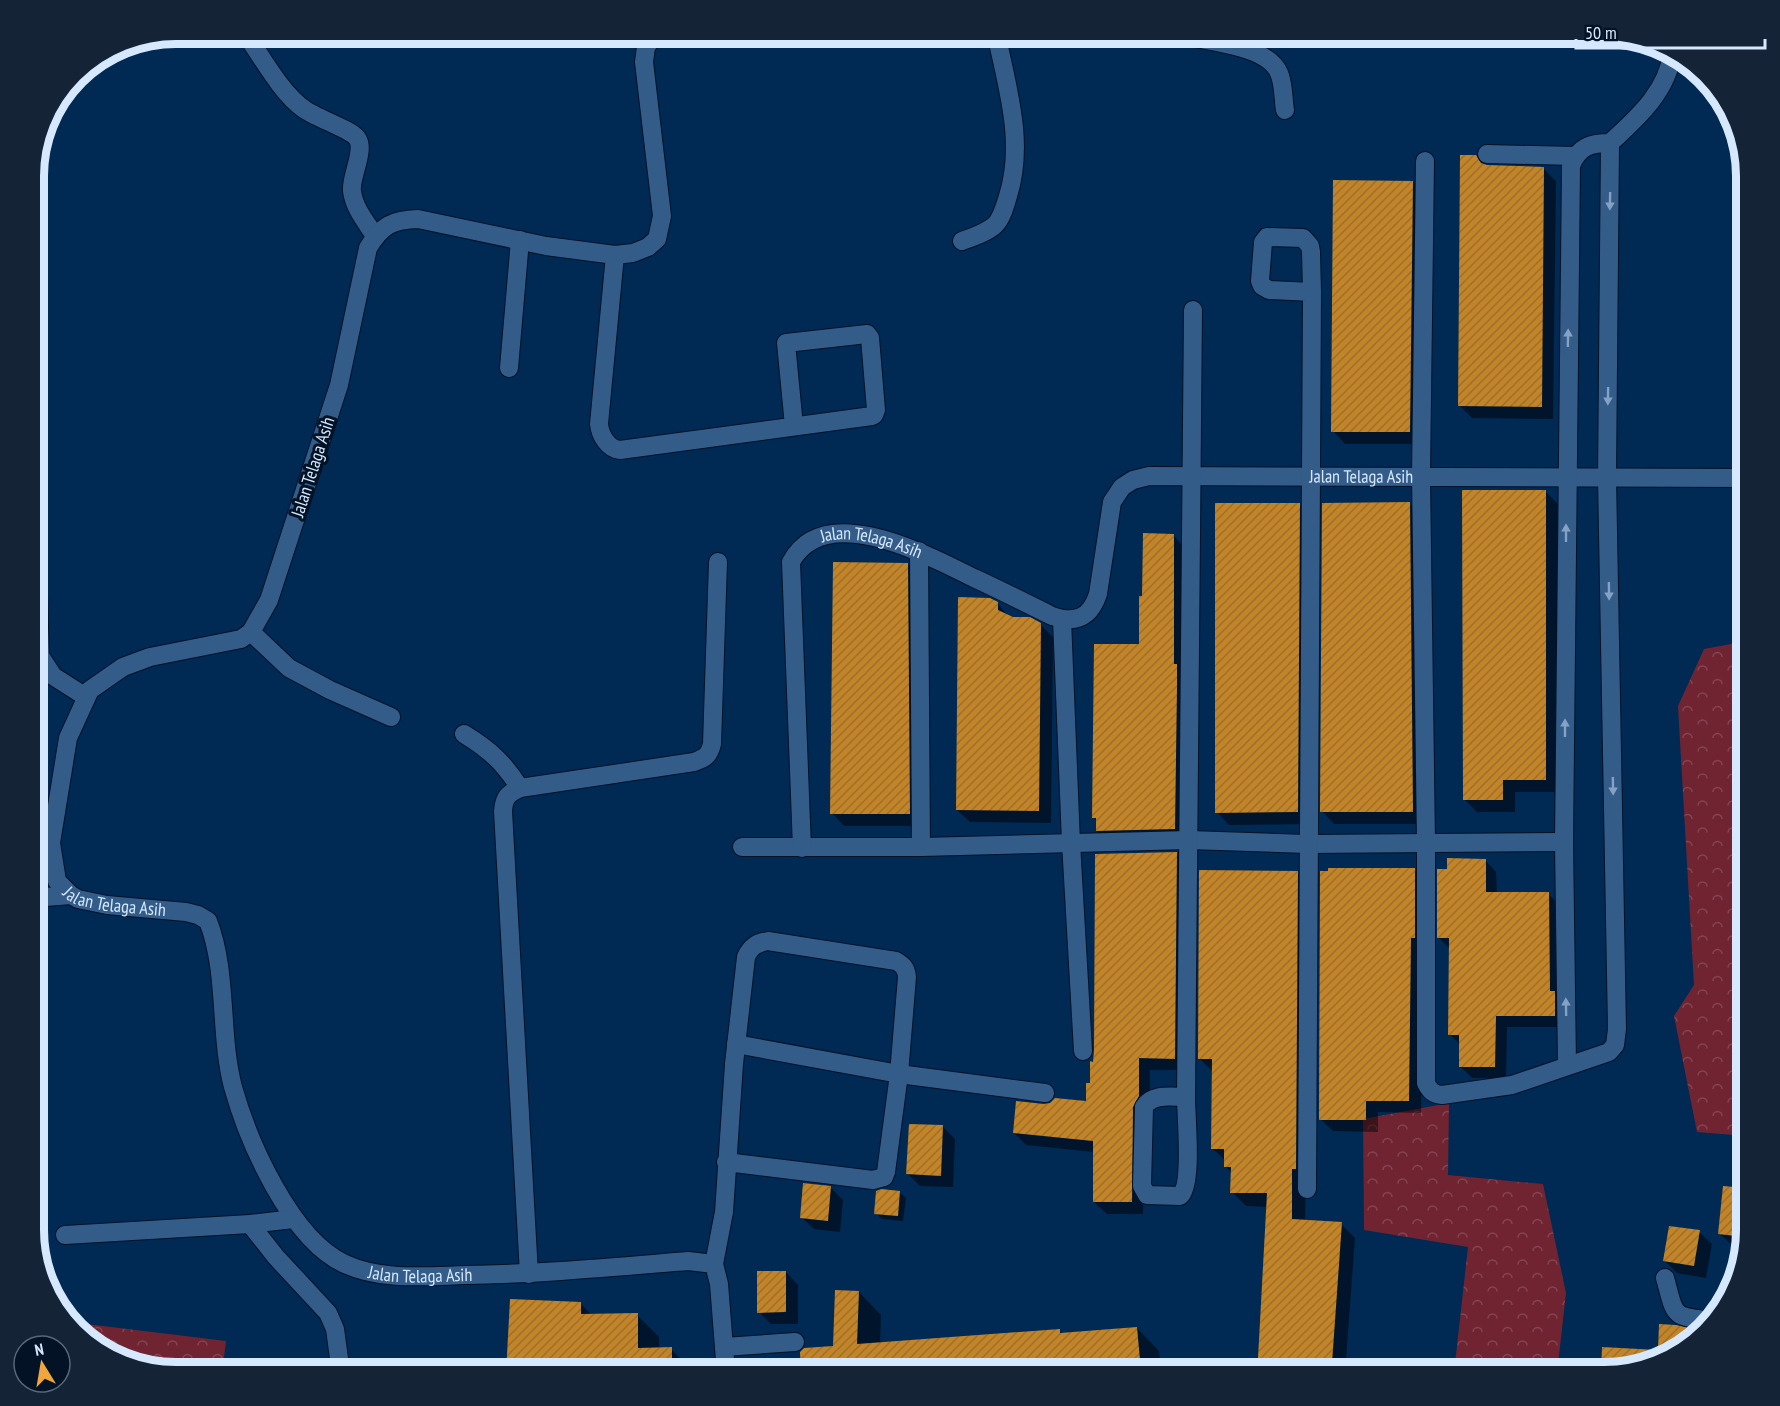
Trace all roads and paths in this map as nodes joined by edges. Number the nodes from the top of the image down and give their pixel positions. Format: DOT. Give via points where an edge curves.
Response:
graph roads {
  1 [pos="253,44"];
  2 [pos="648,44"];
  3 [pos="998,44"];
  4 [pos="1220,44"];
  5 [pos="1674,63"];
  6 [pos="1285,110"];
  7 [pos="1610,142"];
  8 [pos="1487,154"];
  9 [pos="1575,156"];
  10 [pos="1425,161"];
  11 [pos="375,236"];
  12 [pos="520,240"];
  13 [pos="962,241"];
  14 [pos="615,255"];
  15 [pos="1311,292"];
  16 [pos="1193,310"];
  17 [pos="509,368"];
  18 [pos="794,426"];
  19 [pos="1193,476"];
  20 [pos="1310,476"];
  21 [pos="1421,476"];
  22 [pos="1607,477"];
  23 [pos="1566,478"];
  24 [pos="1736,478"];
  25 [pos="919,551"];
  26 [pos="718,562"];
  27 [pos="1062,619"];
  28 [pos="251,632"];
  29 [pos="44,665"];
  30 [pos="86,697"];
  31 [pos="391,717"];
  32 [pos="464,734"];
  33 [pos="520,788"];
  34 [pos="1189,840"];
  35 [pos="1564,842"];
  36 [pos="1071,843"];
  37 [pos="1426,843"];
  38 [pos="1308,844"];
  39 [pos="921,847"];
  40 [pos="742,848"];
  41 [pos="802,848"];
  42 [pos="70,896"];
  43 [pos="44,897"];
  44 [pos="736,1044"];
  45 [pos="1083,1051"];
  46 [pos="1567,1065"];
  47 [pos="899,1074"];
  48 [pos="1045,1093"];
  49 [pos="1186,1097"];
  50 [pos="726,1162"];
  51 [pos="1306,1189"];
  52 [pos="294,1219"];
  53 [pos="250,1224"];
  54 [pos="65,1235"];
  55 [pos="714,1264"];
  56 [pos="530,1274"];
  57 [pos="1665,1278"];
  58 [pos="1702,1320"];
  59 [pos="795,1342"];
  60 [pos="724,1347"];
  61 [pos="340,1363"];
  62 [pos="725,1363"];
  1 -- 11 [label="street" via="303,109 356,136 359,151 351,188 358,209"];
  2 -- 14 [label="street" via="644,62 662,216 657,239 648,247 633,254"];
  3 -- 13 [label="street" via="1015,133 1014,176 996,224"];
  4 -- 6 [label="street" via="1261,54 1274,65 1280,74"];
  5 -- 7 [label="street" via="1650,104"];
  7 -- 9 [label="street" via="1594,143"];
  7 -- 22 [label="street, one-way"];
  8 -- 9 [label="street"];
  23 -- 9 [label="street, one-way" via="1571,166"];
  10 -- 21 [label="street"];
  11 -- 12 [label="street" via="387,225 418,219"];
  11 -- 28 [label="street, Jalan Telaga Asih" via="368,248 339,385 269,600"];
  12 -- 14 [label="street"];
  12 -- 17 [label="street"];
  14 -- 18 [label="street" via="599,424 611,448 620,450"];
  15 -- 20 [label="street"];
  16 -- 19 [label="street"];
  18 -- 18 [label="street" via="875,414 867,334 786,343"];
  19 -- 20 [label="street, Jalan Telaga Asih"];
  19 -- 27 [label="street, Jalan Telaga Asih" via="1149,477 1132,480 1122,487 1112,502 1094,607 1077,619"];
  19 -- 34 [label="street"];
  20 -- 21 [label="street, Jalan Telaga Asih"];
  20 -- 38 [label="street"];
  21 -- 23 [label="street, Jalan Telaga Asih"];
  21 -- 37 [label="street"];
  22 -- 23 [label="street, Jalan Telaga Asih"];
  22 -- 24 [label="street, Jalan Telaga Asih"];
  22 -- 46 [label="street, one-way" via="1617,1029 1615,1045 1609,1052"];
  35 -- 23 [label="street, one-way"];
  25 -- 27 [label="street, Jalan Telaga Asih"];
  25 -- 39 [label="street"];
  25 -- 41 [label="street, Jalan Telaga Asih" via="877,537 833,535 805,543 791,562"];
  26 -- 33 [label="street" via="712,744 705,759"];
  27 -- 36 [label="street"];
  28 -- 30 [label="street, Jalan Telaga Asih" via="241,639 150,657 123,667"];
  28 -- 31 [label="street" via="289,668"];
  29 -- 30 [label="street" via="53,676"];
  30 -- 42 [label="street, Jalan Telaga Asih" via="68,738 51,843 57,881"];
  32 -- 33 [label="street" via="487,748"];
  33 -- 56 [label="street" via="504,799 502,812"];
  34 -- 36 [label="street"];
  34 -- 38 [label="street"];
  34 -- 49 [label="street"];
  35 -- 37 [label="street"];
  46 -- 35 [label="street, one-way"];
  36 -- 39 [label="street"];
  36 -- 45 [label="street"];
  37 -- 38 [label="street"];
  37 -- 46 [label="street" via="1426,1083 1430,1091 1443,1095 1512,1085"];
  38 -- 51 [label="street"];
  39 -- 41 [label="street"];
  40 -- 41 [label="street"];
  42 -- 43 [label="street"];
  42 -- 52 [label="street, Jalan Telaga Asih" via="186,912 208,921 216,948 228,1068 241,1113 266,1171"];
  44 -- 47 [label="street"];
  44 -- 47 [label="street" via="746,957 754,945 768,942 897,961 907,977"];
  44 -- 50 [label="street"];
  47 -- 48 [label="street"];
  47 -- 50 [label="street" via="884,1177 873,1180"];
  49 -- 49 [label="street" via="1150,1099 1144,1107 1142,1186 1147,1196 1180,1196 1184,1192"];
  50 -- 55 [label="street" via="724,1212"];
  52 -- 53 [label="street"];
  52 -- 56 [label="street, Jalan Telaga Asih" via="320,1248 336,1259 375,1274"];
  53 -- 54 [label="street"];
  53 -- 61 [label="street" via="328,1313 335,1329"];
  55 -- 56 [label="street, Jalan Telaga Asih" via="688,1261"];
  55 -- 60 [label="street"];
  57 -- 58 [label="street" via="1674,1311 1681,1317"];
  59 -- 60 [label="street"];
  60 -- 62 [label="street"];
}
